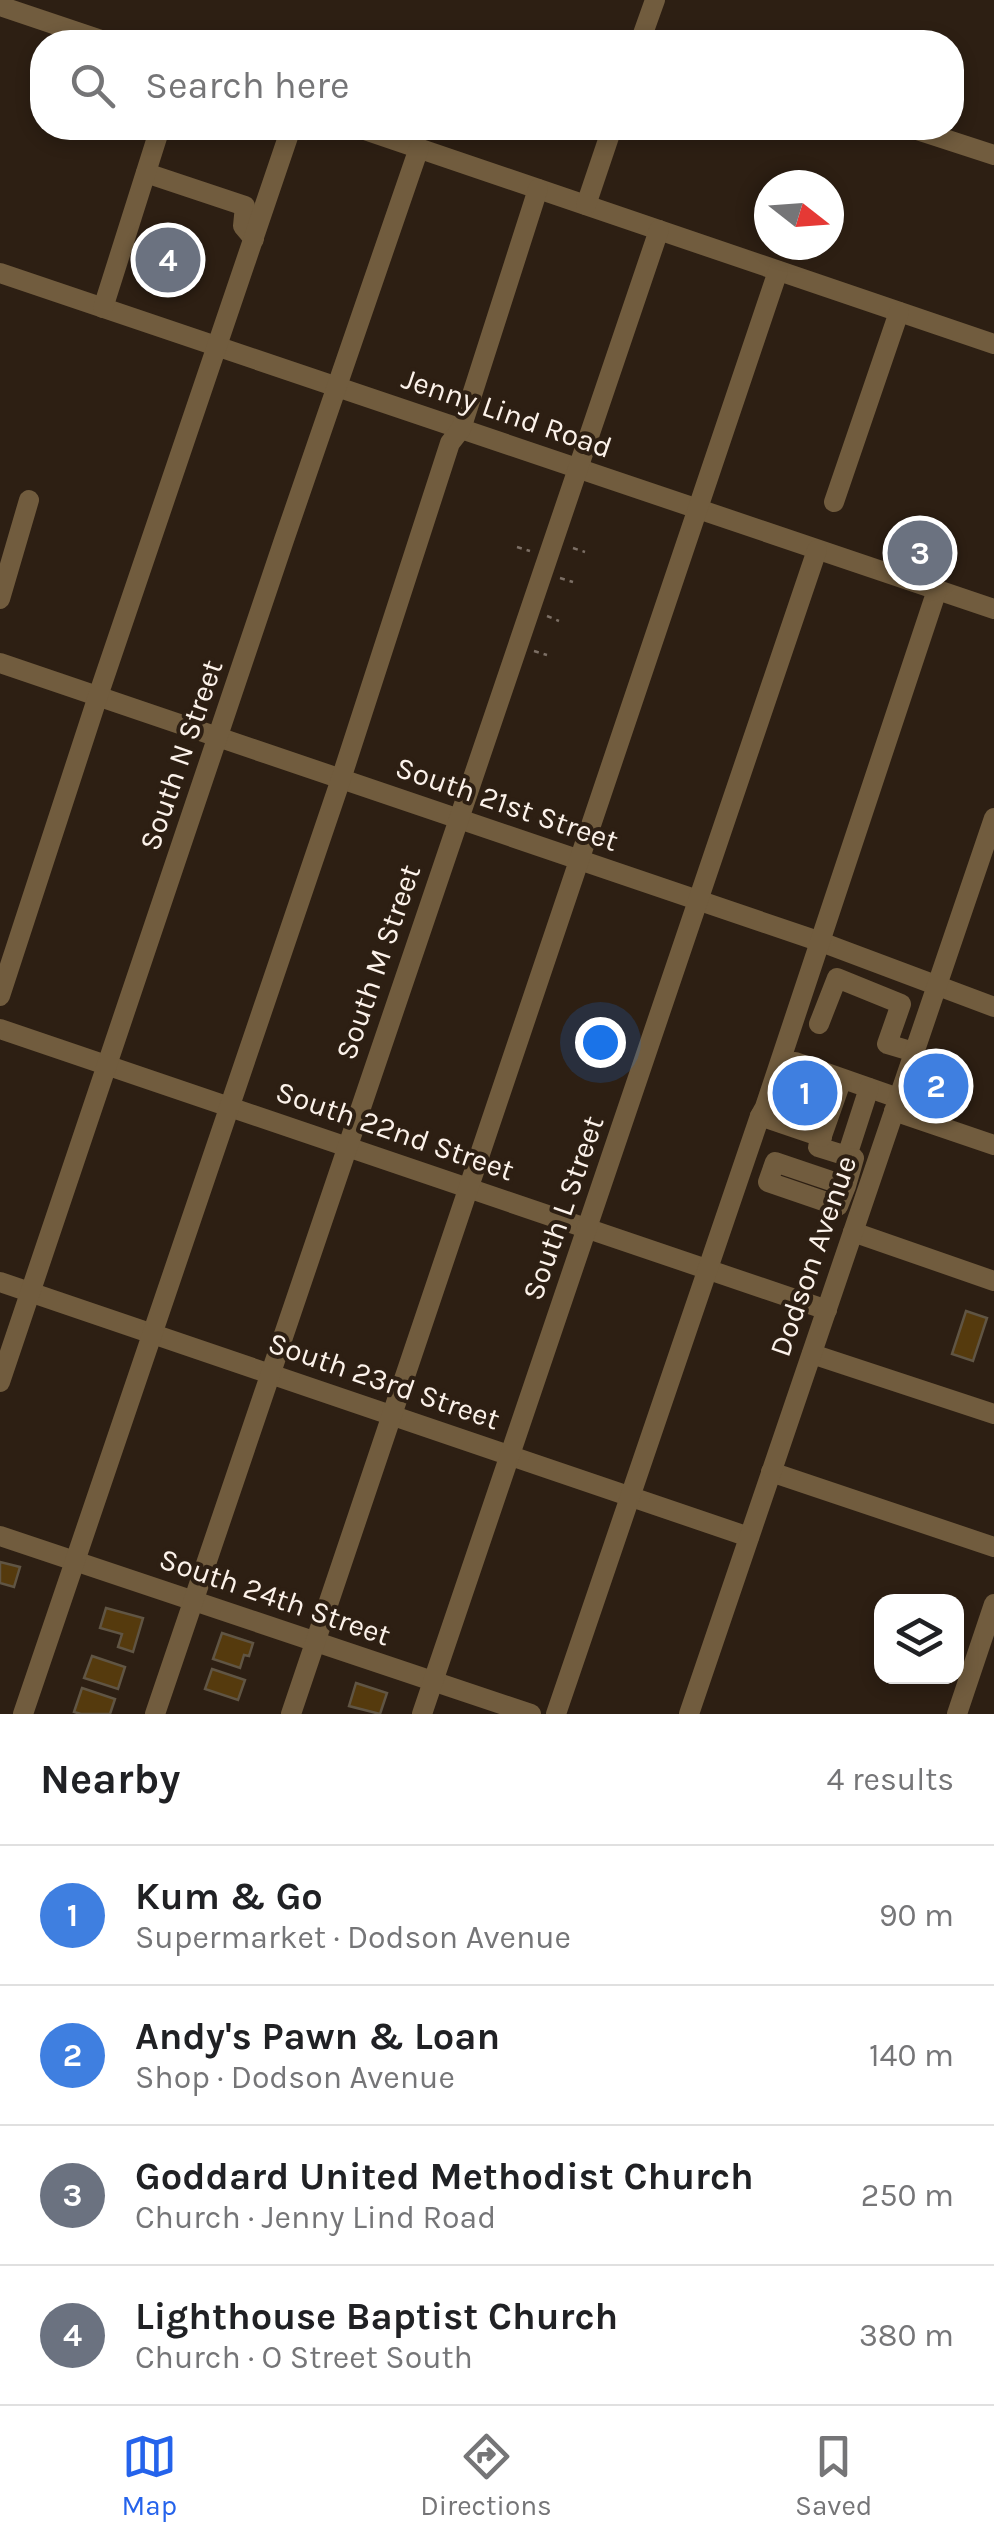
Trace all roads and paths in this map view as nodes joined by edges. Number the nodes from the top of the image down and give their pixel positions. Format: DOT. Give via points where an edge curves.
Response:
graph roads {
  1 [pos="654,0"];
  2 [pos="0,6"];
  3 [pos="71,30"];
  4 [pos="647,30"];
  5 [pos="156,140"];
  6 [pos="287,140"];
  7 [pos="395,140"];
  8 [pos="608,140"];
  9 [pos="948,140"];
  10 [pos="419,148"];
  11 [pos="994,155"];
  12 [pos="146,173"];
  13 [pos="538,188"];
  14 [pos="586,205"];
  15 [pos="659,230"];
  16 [pos="254,239"];
  17 [pos="778,271"];
  18 [pos="0,273"];
  19 [pos="103,308"];
  20 [pos="898,312"];
  21 [pos="994,344"];
  22 [pos="217,346"];
  23 [pos="337,387"];
  24 [pos="461,429"];
  25 [pos="578,469"];
  26 [pos="30,500"];
  27 [pos="834,502"];
  28 [pos="698,510"];
  29 [pos="572,547"];
  30 [pos="817,550"];
  31 [pos="585,552"];
  32 [pos="937,590"];
  33 [pos="0,599"];
  34 [pos="994,609"];
  35 [pos="0,662"];
  36 [pos="98,696"];
  37 [pos="219,737"];
  38 [pos="342,780"];
  39 [pos="994,818"];
  40 [pos="458,820"];
  41 [pos="579,860"];
  42 [pos="984,881"];
  43 [pos="698,900"];
  44 [pos="821,942"];
  45 [pos="848,953"];
  46 [pos="837,978"];
  47 [pos="936,986"];
  48 [pos="0,996"];
  49 [pos="901,1004"];
  50 [pos="994,1007"];
  51 [pos="928,1013"];
  52 [pos="820,1024"];
  53 [pos="0,1029"];
  54 [pos="914,1052"];
  55 [pos="795,1062"];
  56 [pos="108,1065"];
  57 [pos="842,1078"];
  58 [pos="869,1088"];
  59 [pos="896,1105"];
  60 [pos="229,1106"];
  61 [pos="760,1116"];
  62 [pos="822,1137"];
  63 [pos="994,1145"];
  64 [pos="347,1147"];
  65 [pos="850,1157"];
  66 [pos="876,1166"];
  67 [pos="470,1188"];
  68 [pos="862,1206"];
  69 [pos="588,1228"];
  70 [pos="853,1232"];
  71 [pos="707,1269"];
  72 [pos="994,1281"];
  73 [pos="0,1282"];
  74 [pos="30,1292"];
  75 [pos="826,1310"];
  76 [pos="151,1334"];
  77 [pos="812,1354"];
  78 [pos="271,1375"];
  79 [pos="0,1382"];
  80 [pos="994,1414"];
  81 [pos="392,1416"];
  82 [pos="511,1456"];
  83 [pos="772,1472"];
  84 [pos="629,1496"];
  85 [pos="0,1536"];
  86 [pos="749,1538"];
  87 [pos="994,1548"];
  88 [pos="75,1561"];
  89 [pos="194,1601"];
  90 [pos="994,1604"];
  91 [pos="316,1642"];
  92 [pos="433,1681"];
  93 [pos="24,1714"];
  94 [pos="155,1714"];
  95 [pos="291,1714"];
  96 [pos="422,1714"];
  97 [pos="531,1714"];
  98 [pos="556,1714"];
  99 [pos="689,1714"];
  100 [pos="957,1714"];
  1 -- 4 [label="street"];
  2 -- 3 [label="street"];
  5 -- 12 [label="street"];
  6 -- 16 [label="street"];
  7 -- 10 [label="street"];
  8 -- 14 [label="street"];
  9 -- 11 [label="street"];
  10 -- 13 [label="street"];
  10 -- 23 [label="street, South N Street"];
  12 -- 16 [label="street" via="245,206 243,226"];
  12 -- 19 [label="street"];
  13 -- 14 [label="street"];
  13 -- 24 [label="street"];
  14 -- 15 [label="street"];
  15 -- 17 [label="street"];
  15 -- 25 [label="street, South M Street"];
  16 -- 22 [label="street"];
  17 -- 20 [label="street"];
  17 -- 28 [label="street"];
  18 -- 19 [label="street, Jenny Lind Road"];
  19 -- 22 [label="street, Jenny Lind Road"];
  20 -- 21 [label="street"];
  20 -- 27 [label="street"];
  22 -- 23 [label="street, Jenny Lind Road"];
  22 -- 36 [label="street"];
  23 -- 24 [label="street, Jenny Lind Road"];
  23 -- 37 [label="street, South N Street"];
  24 -- 25 [label="street, Jenny Lind Road"];
  24 -- 38 [label="street" via="450,443"];
  25 -- 28 [label="street, Jenny Lind Road"];
  25 -- 40 [label="street, South M Street"];
  26 -- 33 [label="street"];
  28 -- 30 [label="street, Jenny Lind Road"];
  28 -- 41 [label="street"];
  29 -- 31 [label="path"];
  30 -- 32 [label="street, Jenny Lind Road"];
  30 -- 43 [label="street, South L Street"];
  32 -- 34 [label="street, Jenny Lind Road"];
  32 -- 44 [label="street"];
  35 -- 36 [label="street, South 21st Street"];
  36 -- 37 [label="street, South 21st Street"];
  36 -- 48 [label="street"];
  37 -- 38 [label="street, South 21st Street"];
  37 -- 56 [label="street, South N Street"];
  38 -- 40 [label="street, South 21st Street"];
  38 -- 60 [label="street"];
  39 -- 42 [label="street, Dodson Avenue"];
  40 -- 41 [label="street, South 21st Street"];
  40 -- 64 [label="street, South M Street"];
  41 -- 43 [label="street, South 21st Street"];
  41 -- 67 [label="street"];
  42 -- 47 [label="street, Dodson Avenue"];
  43 -- 44 [label="street, South 21st Street"];
  43 -- 69 [label="street, South L Street"];
  44 -- 45 [label="street, South 21st Street"];
  44 -- 61 [label="street"];
  45 -- 46 [label="street"];
  45 -- 47 [label="street, South 21st Street"];
  46 -- 49 [label="street"];
  46 -- 52 [label="street"];
  47 -- 50 [label="street, South 21st Street"];
  47 -- 51 [label="street, Dodson Avenue"];
  49 -- 51 [label="street"];
  49 -- 54 [label="street" via="887,1044"];
  51 -- 54 [label="street, Dodson Avenue"];
  53 -- 56 [label="street, South 22nd Street"];
  54 -- 59 [label="street, Dodson Avenue"];
  55 -- 57 [label="street"];
  56 -- 60 [label="street, South 22nd Street"];
  56 -- 74 [label="street, South N Street"];
  57 -- 58 [label="street"];
  57 -- 62 [label="street"];
  58 -- 59 [label="street"];
  58 -- 65 [label="street"];
  59 -- 63 [label="street"];
  59 -- 66 [label="street, Dodson Avenue"];
  60 -- 64 [label="street, South 22nd Street"];
  60 -- 76 [label="street"];
  61 -- 62 [label="street"];
  61 -- 71 [label="street"];
  62 -- 65 [label="street" via="818,1147"];
  64 -- 67 [label="street, South 22nd Street"];
  64 -- 78 [label="street, South M Street"];
  65 -- 66 [label="street"];
  65 -- 68 [label="street" via="843,1192"];
  66 -- 68 [label="street, Dodson Avenue"];
  67 -- 69 [label="street, South 22nd Street"];
  67 -- 81 [label="street"];
  68 -- 70 [label="street, Dodson Avenue"];
  69 -- 71 [label="street, South 22nd Street"];
  69 -- 82 [label="street, South L Street"];
  70 -- 72 [label="street"];
  70 -- 75 [label="street, Dodson Avenue"];
  71 -- 75 [label="street, South 22nd Street"];
  71 -- 84 [label="street"];
  73 -- 74 [label="street, South 23rd Street"];
  74 -- 76 [label="street, South 23rd Street"];
  74 -- 79 [label="street, South N Street"];
  75 -- 77 [label="street, Dodson Avenue"];
  76 -- 78 [label="street, South 23rd Street"];
  76 -- 88 [label="street"];
  77 -- 80 [label="street"];
  77 -- 83 [label="street, Dodson Avenue"];
  78 -- 81 [label="street, South 23rd Street"];
  78 -- 89 [label="street, South M Street"];
  81 -- 82 [label="street, South 23rd Street"];
  81 -- 91 [label="street"];
  82 -- 84 [label="street, South 23rd Street"];
  82 -- 92 [label="street, South L Street"];
  83 -- 86 [label="street, Dodson Avenue"];
  83 -- 87 [label="street"];
  84 -- 86 [label="street, South 23rd Street"];
  84 -- 98 [label="street"];
  85 -- 88 [label="street, South 24th Street"];
  86 -- 99 [label="street, Dodson Avenue"];
  88 -- 89 [label="street, South 24th Street"];
  88 -- 93 [label="street"];
  89 -- 91 [label="street, South 24th Street"];
  89 -- 94 [label="street, South M Street"];
  90 -- 100 [label="street"];
  91 -- 92 [label="street, South 24th Street"];
  91 -- 95 [label="street"];
  92 -- 96 [label="street, South L Street"];
  92 -- 97 [label="street, South 24th Street"];
}
